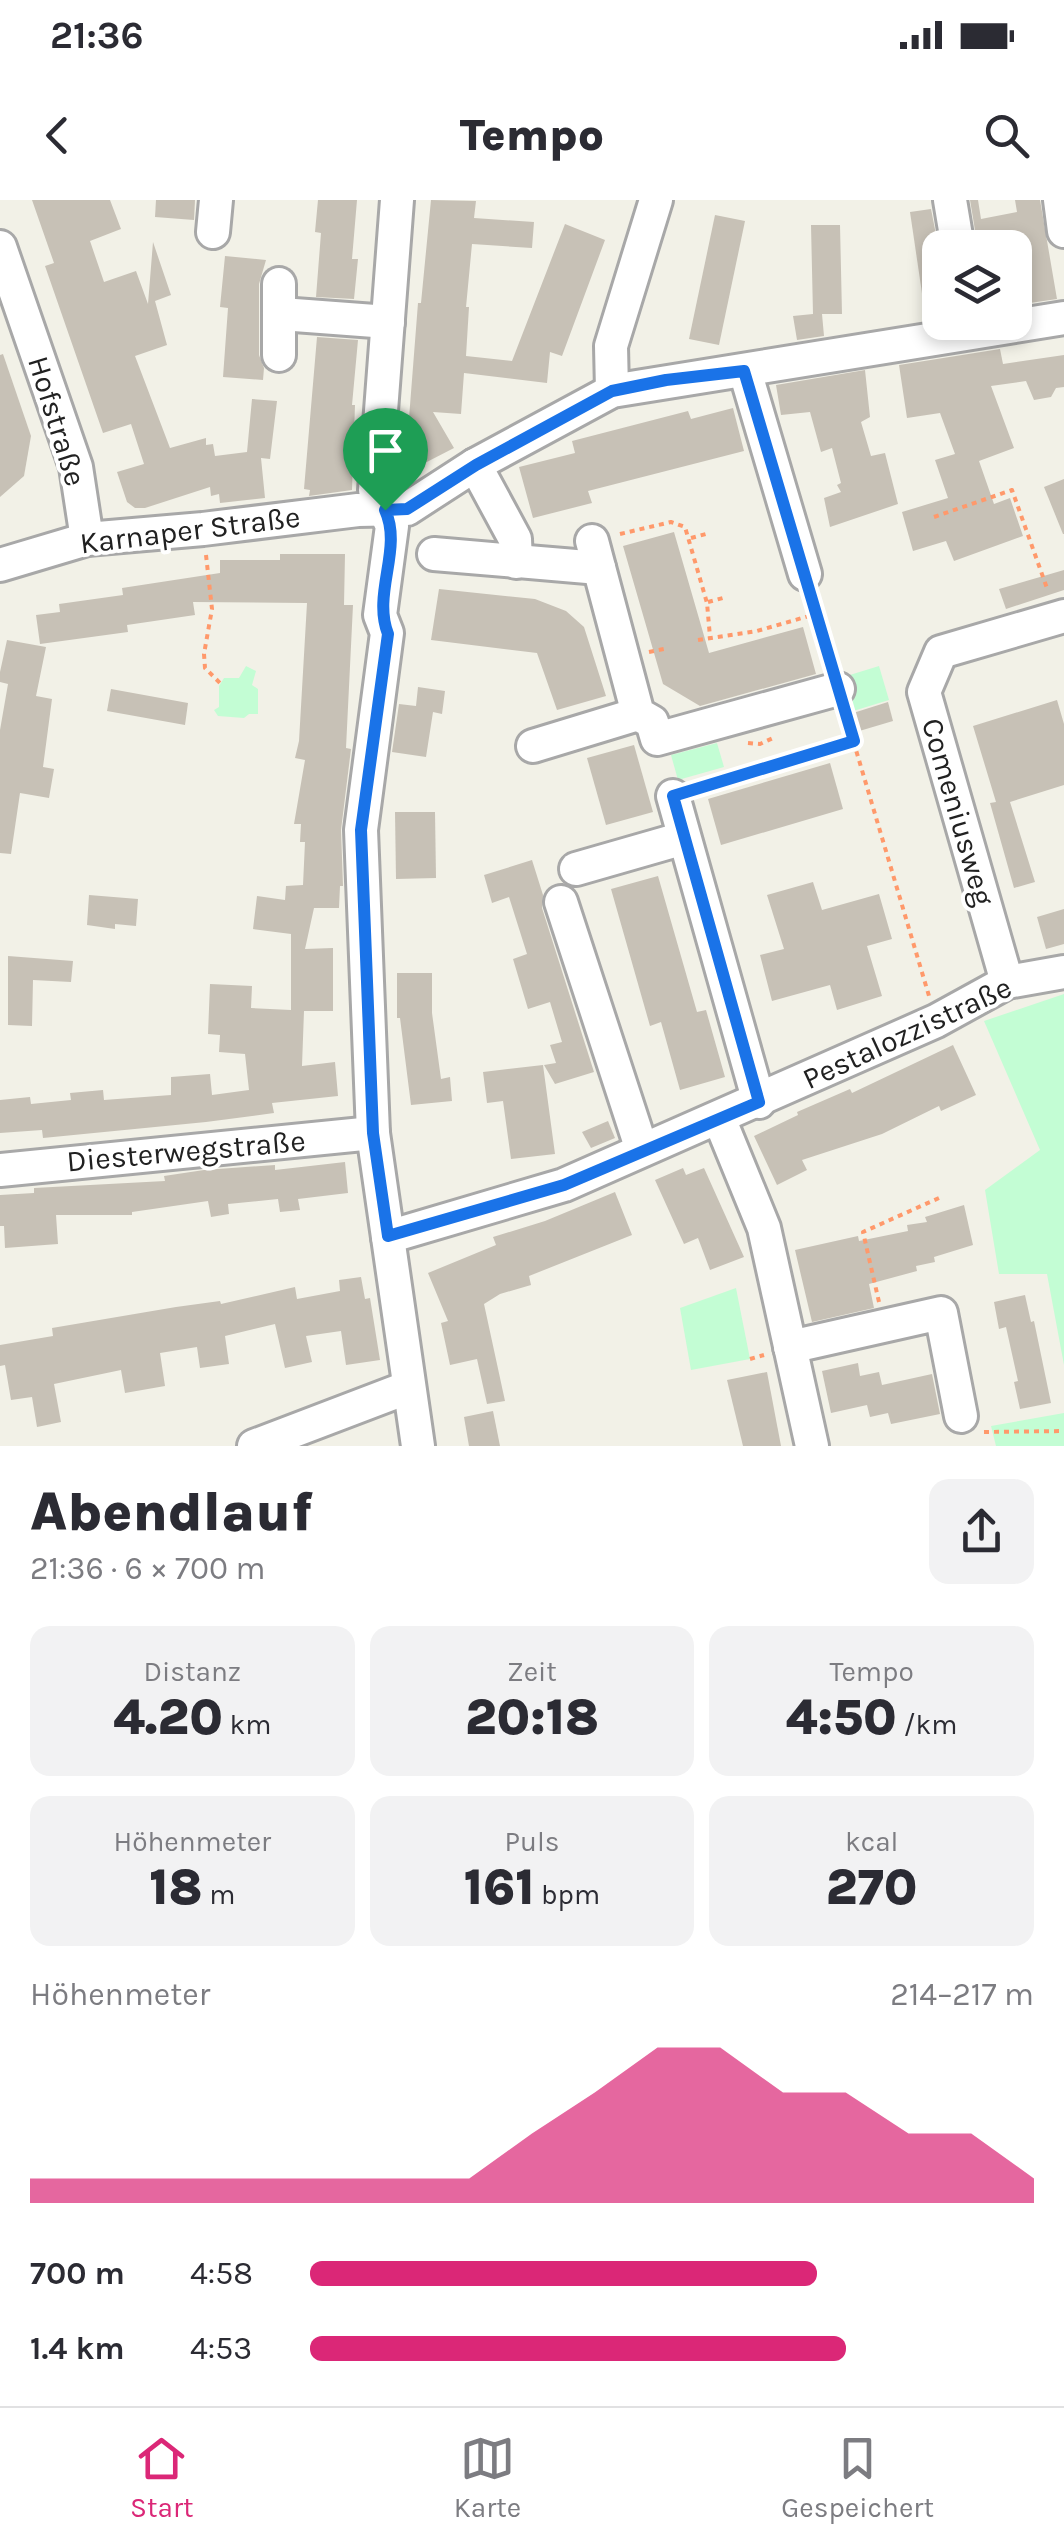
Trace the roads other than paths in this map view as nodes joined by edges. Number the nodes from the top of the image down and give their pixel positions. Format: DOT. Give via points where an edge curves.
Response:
graph roads {
  1 [pos="397,200"];
  2 [pos="656,200"];
  3 [pos="950,200"];
  4 [pos="1060,200"];
  5 [pos="955,230"];
  6 [pos="1064,231"];
  7 [pos="0,248"];
  8 [pos="1064,318"];
  9 [pos="1032,321"];
  10 [pos="388,322"];
  11 [pos="922,337"];
  12 [pos="279,355"];
  13 [pos="744,371"];
  14 [pos="612,391"];
  15 [pos="476,465"];
  16 [pos="385,510"];
  17 [pos="87,540"];
  18 [pos="434,554"];
  19 [pos="516,562"];
  20 [pos="0,566"];
  21 [pos="805,574"];
  22 [pos="1058,610"];
  23 [pos="838,688"];
  24 [pos="648,727"];
  25 [pos="533,746"];
  26 [pos="673,796"];
  27 [pos="684,838"];
  28 [pos="576,869"];
  29 [pos="561,902"];
  30 [pos="1064,972"];
  31 [pos="1007,982"];
  32 [pos="759,1102"];
  33 [pos="719,1118"];
  34 [pos="373,1133"];
  35 [pos="642,1150"];
  36 [pos="0,1170"];
  37 [pos="388,1236"];
  38 [pos="790,1347"];
  39 [pos="409,1387"];
  40 [pos="962,1416"];
  41 [pos="254,1446"];
  42 [pos="418,1446"];
  43 [pos="812,1446"];
  1 -- 10 [label="street"];
  2 -- 14 [label="street" via="611,346"];
  3 -- 5 [label="street"];
  4 -- 6 [label="street"];
  7 -- 17 [label="street, Hofstraße" via="76,467"];
  8 -- 9 [label="street, Karnaper Straße"];
  10 -- 12 [label="street" via="280,299"];
  10 -- 16 [label="street" via="375,490"];
  11 -- 13 [label="street, Karnaper Straße"];
  13 -- 14 [label="street, Karnaper Straße"];
  13 -- 21 [label="street"];
  14 -- 15 [label="street, Karnaper Straße"];
  15 -- 16 [label="street, Karnaper Straße" via="407,509"];
  15 -- 19 [label="street" via="514,538"];
  16 -- 17 [label="street, Karnaper Straße"];
  16 -- 34 [label="street" via="392,526 380,616 388,634 361,830"];
  17 -- 20 [label="street, Karnaper Straße"];
  18 -- 19 [label="street"];
  19 -- 24 [label="street" via="595,554"];
  22 -- 31 [label="street, Comeniusweg" via="941,652 924,692"];
  23 -- 24 [label="street"];
  24 -- 25 [label="street"];
  26 -- 27 [label="street"];
  27 -- 28 [label="street"];
  27 -- 32 [label="street"];
  29 -- 35 [label="street"];
  30 -- 31 [label="street, Pestalozzistraße"];
  31 -- 32 [label="street, Pestalozzistraße"];
  32 -- 33 [label="street, Pestalozzistraße"];
  33 -- 35 [label="street, Pestalozzistraße"];
  33 -- 38 [label="street" via="764,1228"];
  34 -- 36 [label="street, Diesterwegstraße"];
  34 -- 37 [label="street"];
  35 -- 37 [label="street, Pestalozzistraße" via="564,1185"];
  37 -- 39 [label="street"];
  38 -- 40 [label="street" via="940,1313"];
  38 -- 43 [label="street"];
  39 -- 41 [label="street"];
  39 -- 42 [label="street"];
}
